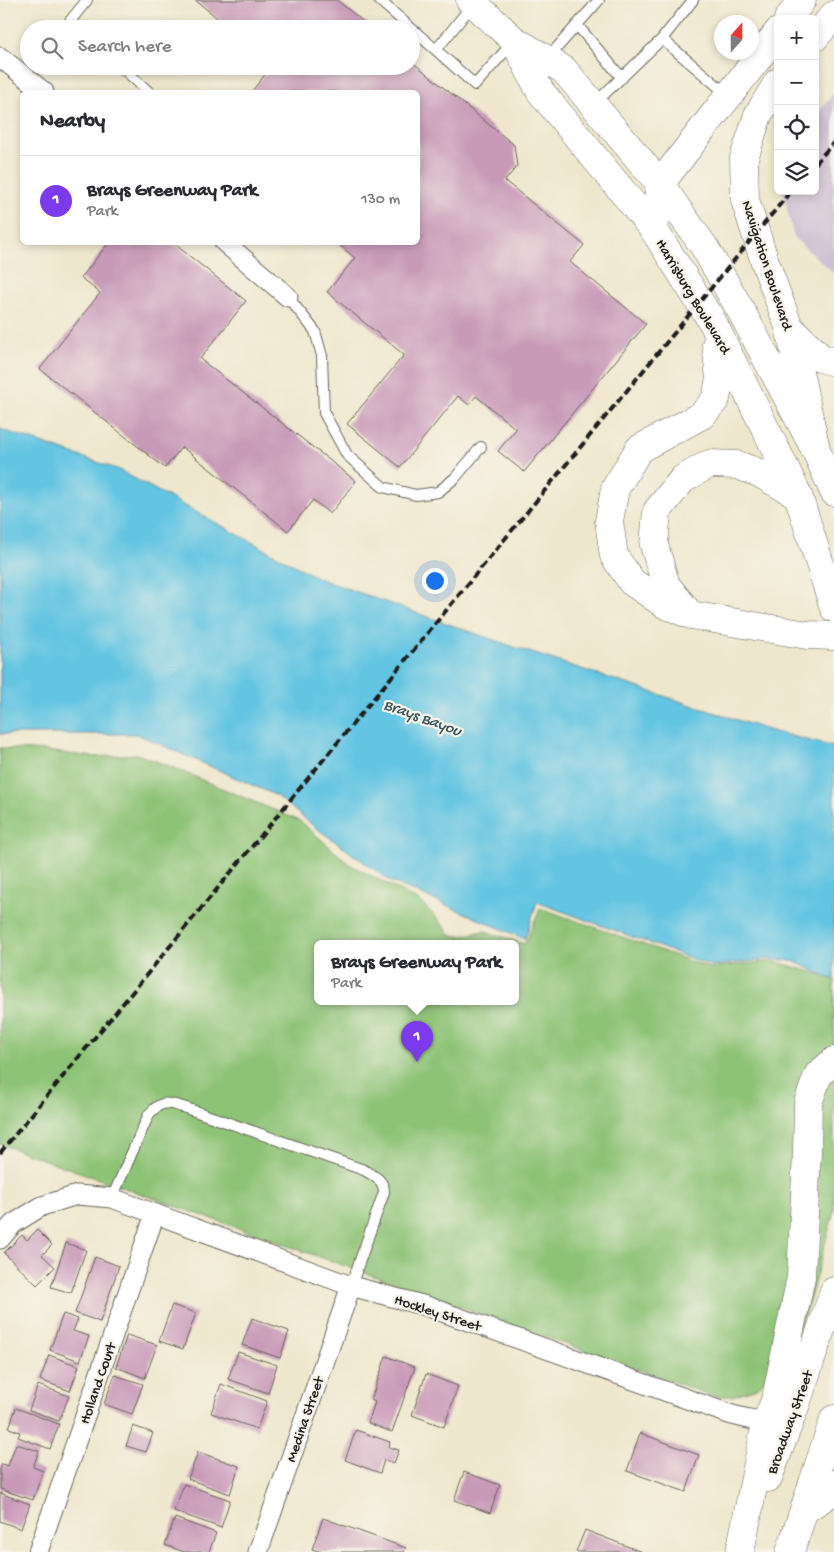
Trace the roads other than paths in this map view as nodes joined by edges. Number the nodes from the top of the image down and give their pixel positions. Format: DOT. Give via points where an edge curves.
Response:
graph roads {
  1 [pos="86,0"];
  2 [pos="380,0"];
  3 [pos="599,0"];
  4 [pos="693,0"];
  5 [pos="802,0"];
  6 [pos="472,2"];
  7 [pos="791,15"];
  8 [pos="834,15"];
  9 [pos="71,20"];
  10 [pos="402,20"];
  11 [pos="577,25"];
  12 [pos="819,32"];
  13 [pos="420,36"];
  14 [pos="774,37"];
  15 [pos="662,39"];
  16 [pos="514,40"];
  17 [pos="436,50"];
  18 [pos="0,57"];
  19 [pos="546,60"];
  20 [pos="20,73"];
  21 [pos="23,75"];
  22 [pos="130,75"];
  23 [pos="622,78"];
  24 [pos="774,89"];
  25 [pos="41,90"];
  26 [pos="147,90"];
  27 [pos="728,95"];
  28 [pos="593,105"];
  29 [pos="660,184"];
  30 [pos="654,230"];
  31 [pos="227,245"];
  32 [pos="288,297"];
  33 [pos="713,322"];
  34 [pos="789,328"];
  35 [pos="834,362"];
  36 [pos="481,447"];
  37 [pos="817,453"];
  38 [pos="834,492"];
  39 [pos="798,495"];
  40 [pos="832,602"];
  41 [pos="690,615"];
  42 [pos="834,636"];
  43 [pos="834,1060"];
  44 [pos="112,1198"];
  45 [pos="156,1214"];
  46 [pos="0,1239"];
  47 [pos="351,1286"];
  48 [pos="834,1291"];
  49 [pos="834,1419"];
  50 [pos="766,1423"];
  51 [pos="834,1484"];
  52 [pos="804,1510"];
  53 [pos="793,1551"];
  54 [pos="38,1552"];
  55 [pos="258,1552"];
  56 [pos="740,1552"];
  1 -- 9 [label="lane"];
  2 -- 10 [label="lane"];
  3 -- 11 [label="lane"];
  4 -- 15 [label="lane"];
  5 -- 7 [label="main road"];
  6 -- 16 [label="main road, Harrisburg Boulevard"];
  6 -- 17 [label="lane"];
  8 -- 12 [label="main road"];
  11 -- 19 [label="lane"];
  11 -- 23 [label="lane"];
  13 -- 17 [label="lane"];
  14 -- 27 [label="main road"];
  15 -- 23 [label="lane"];
  15 -- 27 [label="lane"];
  16 -- 17 [label="lane" via="475,85"];
  16 -- 19 [label="main road, Harrisburg Boulevard"];
  16 -- 30 [label="main road, Harrisburg Boulevard" via="540,91"];
  18 -- 20 [label="street"];
  19 -- 28 [label="main road, Harrisburg Boulevard" via="564,70"];
  21 -- 25 [label="street"];
  22 -- 26 [label="lane"];
  23 -- 28 [label="lane"];
  24 -- 34 [label="main road, Navigation Boulevard" via="758,115 744,158 745,200"];
  27 -- 29 [label="main road"];
  28 -- 29 [label="main road, Harrisburg Boulevard"];
  29 -- 30 [label="main road"];
  29 -- 37 [label="main road, Harrisburg Boulevard" via="709,256"];
  30 -- 33 [label="main road, Harrisburg Boulevard"];
  31 -- 32 [label="street"];
  32 -- 36 [label="lane" via="315,331 322,356 324,413 347,455 384,487 416,495 438,492 455,478"];
  33 -- 39 [label="main road, Harrisburg Boulevard"];
  33 -- 41 [label="main road" via="720,378 716,399 702,415 639,449 615,489 609,521 614,556 632,582 664,604"];
  34 -- 35 [label="main road" via="821,358"];
  34 -- 37 [label="main road, Navigation Boulevard"];
  37 -- 38 [label="main road, Harrisburg Boulevard"];
  39 -- 40 [label="main road, Harrisburg Boulevard"];
  39 -- 41 [label="main road" via="759,473 737,465 709,464 683,479 657,511 654,545 666,584"];
  41 -- 42 [label="main road" via="807,635"];
  43 -- 50 [label="main road" via="818,1074 808,1102 801,1277 776,1398"];
  44 -- 45 [label="street, Hockley Street"];
  44 -- 46 [label="street, Hockley Street" via="77,1194 42,1206 13,1224"];
  44 -- 47 [label="lane" via="149,1114 163,1103 186,1108 364,1170 380,1180 384,1192"];
  45 -- 47 [label="street, Hockley Street"];
  45 -- 54 [label="street, Holland Court"];
  47 -- 50 [label="street, Hockley Street" via="426,1306 732,1415"];
  47 -- 55 [label="street, Medina Street"];
  48 -- 56 [label="main road, Broadway Street" via="796,1404"];
  49 -- 52 [label="main road"];
  50 -- 56 [label="main road"];
  51 -- 52 [label="main road" via="827,1495"];
  52 -- 53 [label="main road"];
}
